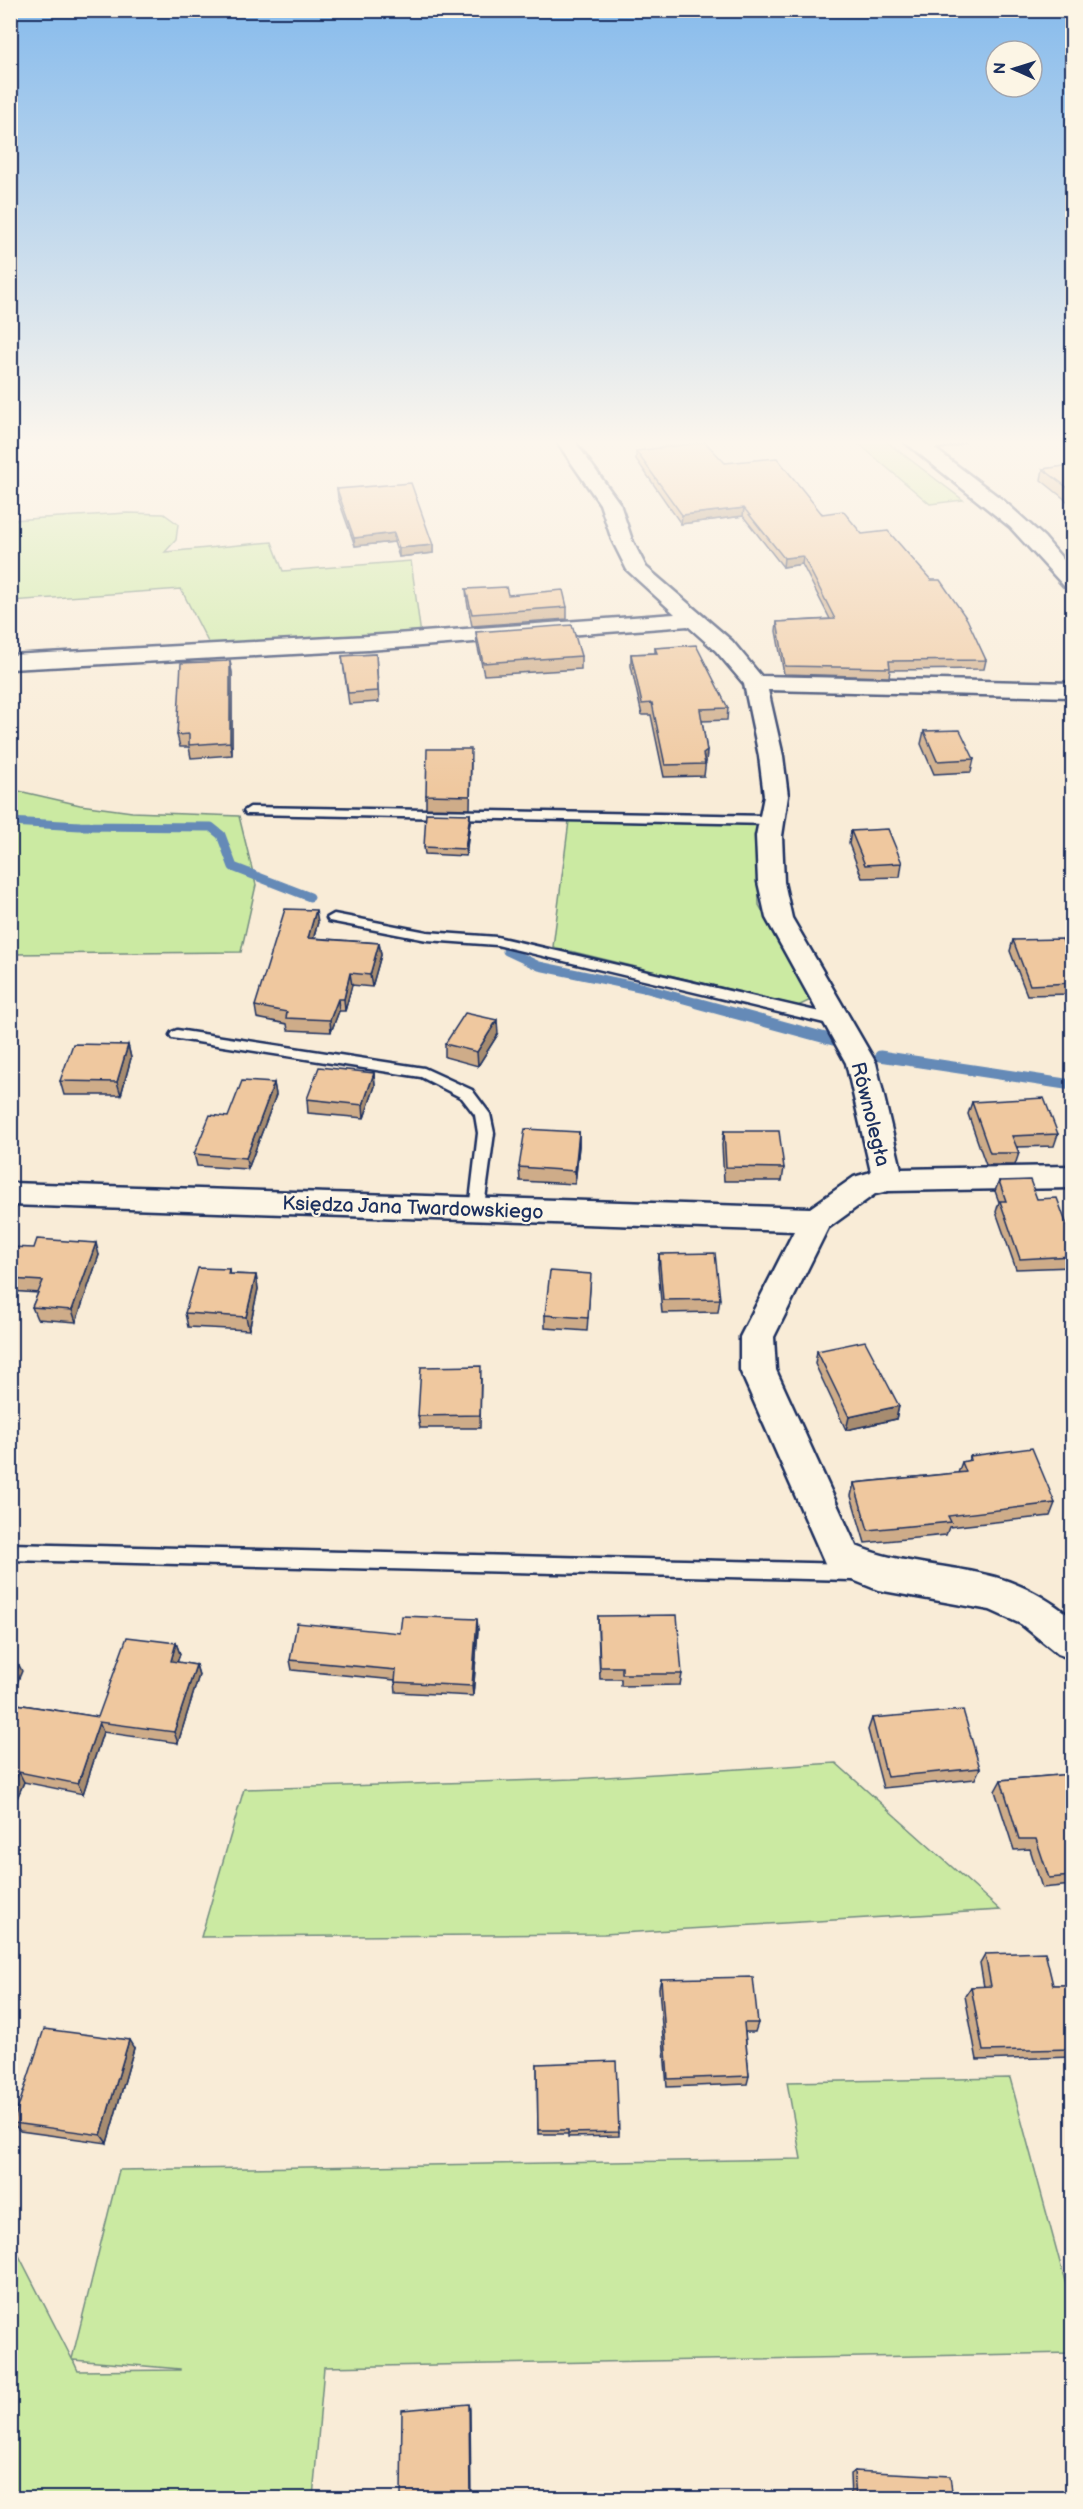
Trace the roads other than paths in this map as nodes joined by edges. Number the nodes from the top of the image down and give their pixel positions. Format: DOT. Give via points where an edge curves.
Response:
graph roads {
  1 [pos="630,556"];
  2 [pos="1049,556"];
  3 [pos="1072,583"];
  4 [pos="691,619"];
  5 [pos="10,662"];
  6 [pos="755,683"];
  7 [pos="1072,690"];
  8 [pos="250,811"];
  9 [pos="771,820"];
  10 [pos="333,918"];
  11 [pos="837,1021"];
  12 [pos="177,1035"];
  13 [pos="1072,1177"];
  14 [pos="888,1180"];
  15 [pos="10,1194"];
  16 [pos="477,1210"];
  17 [pos="816,1220"];
  18 [pos="10,1552"];
  19 [pos="878,1573"];
  20 [pos="1072,1641"];
  1 -- 4 [label="street, Równoległa" via="637,570"];
  2 -- 3 [label="street"];
  4 -- 5 [label="street" via="368,643"];
  4 -- 6 [label="street, Równoległa" via="724,646"];
  6 -- 7 [label="street"];
  6 -- 9 [label="street, Równoległa" via="776,796"];
  8 -- 9 [label="lane"];
  9 -- 11 [label="street, Równoległa" via="771,882 779,918"];
  10 -- 11 [label="lane" via="427,936 497,941"];
  11 -- 14 [label="street, Równoległa" via="861,1063"];
  12 -- 16 [label="lane" via="424,1073 466,1094 482,1114 486,1133"];
  13 -- 14 [label="street"];
  14 -- 17 [label="street, Równoległa" via="865,1185"];
  15 -- 16 [label="street, Księdza Jana Twardowskiego"];
  16 -- 17 [label="street, Księdza Jana Twardowskiego"];
  17 -- 19 [label="street, Równoległa" via="757,1337 758,1370 842,1558"];
  18 -- 19 [label="lane"];
  19 -- 20 [label="street, Równoległa" via="995,1594 1035,1612"];
}
